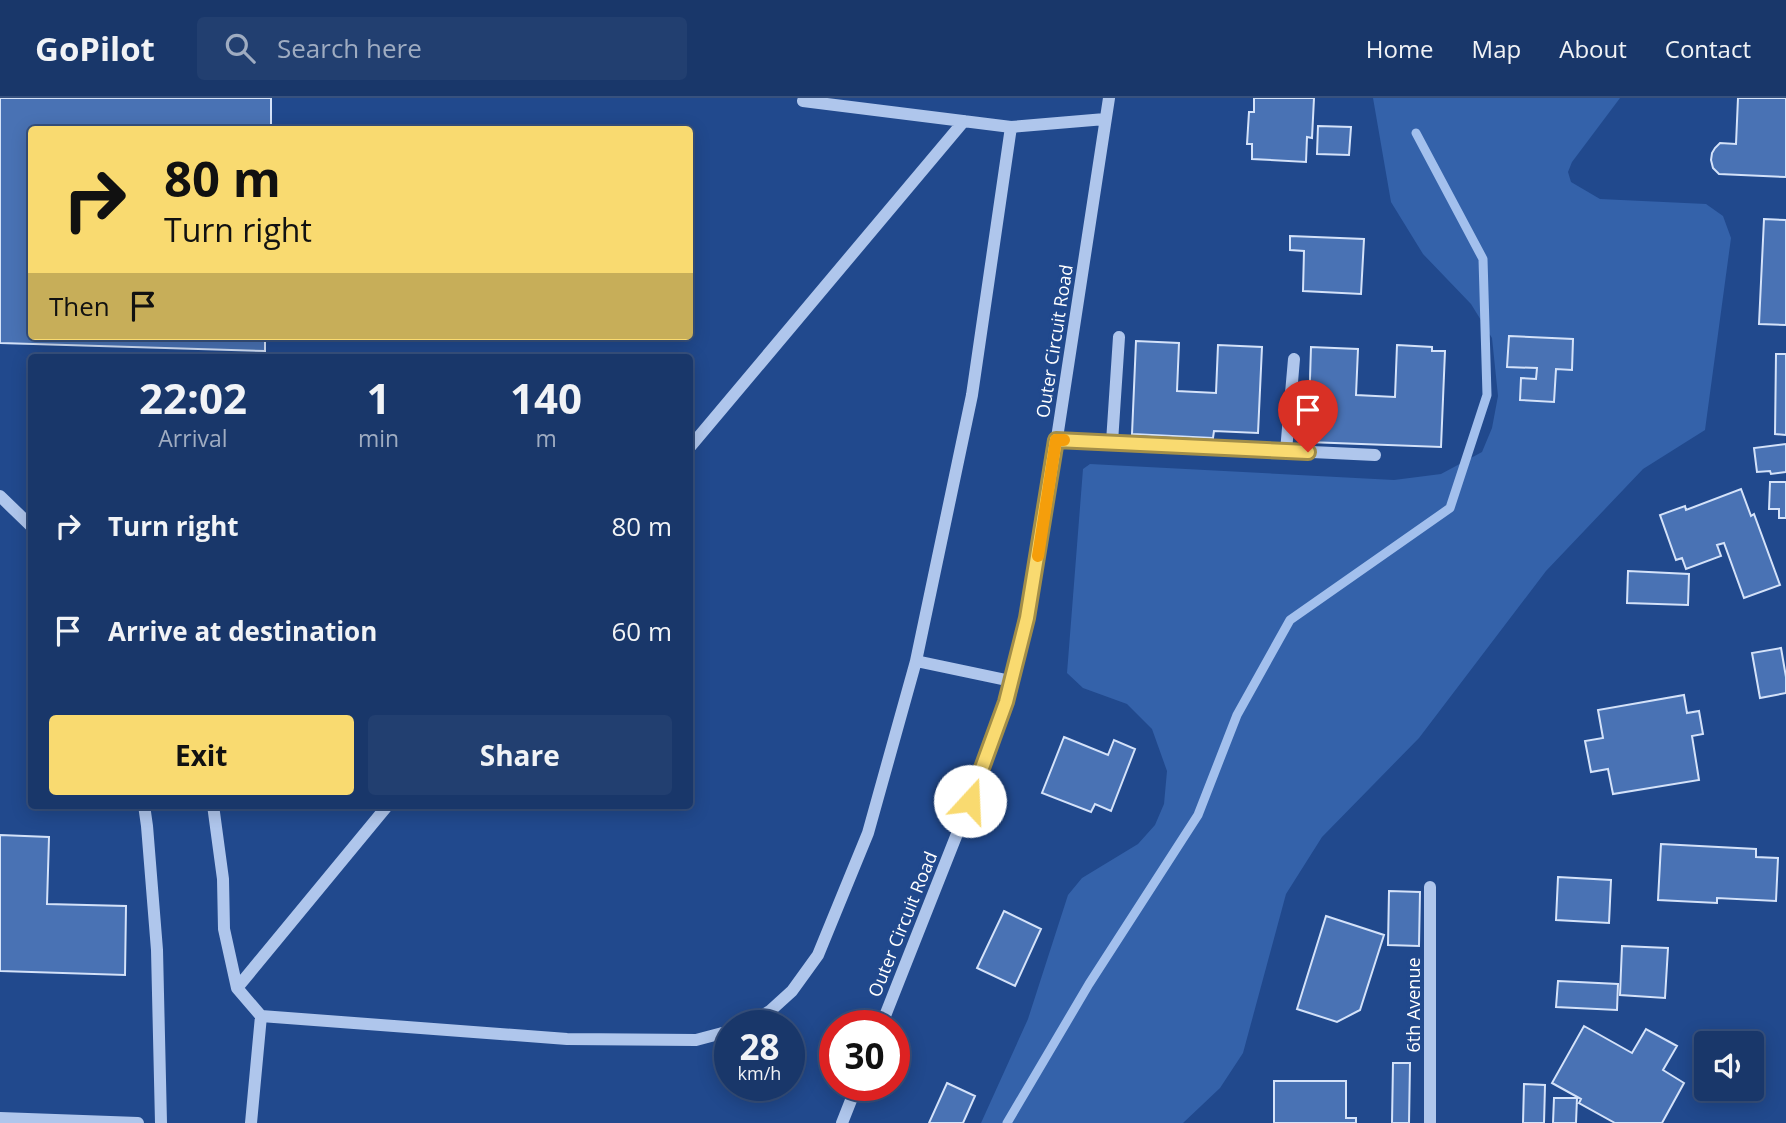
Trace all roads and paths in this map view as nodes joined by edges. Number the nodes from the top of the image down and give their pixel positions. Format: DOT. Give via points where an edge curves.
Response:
graph roads {
  1 [pos="1109,98"];
  2 [pos="803,101"];
  3 [pos="1105,119"];
  4 [pos="964,121"];
  5 [pos="1011,127"];
  6 [pos="1119,337"];
  7 [pos="1294,359"];
  8 [pos="1056,440"];
  9 [pos="1112,442"];
  10 [pos="693,443"];
  11 [pos="1286,451"];
  12 [pos="1375,455"];
  13 [pos="0,496"];
  14 [pos="28,523"];
  15 [pos="916,661"];
  16 [pos="1011,681"];
  17 [pos="145,809"];
  18 [pos="214,809"];
  19 [pos="385,809"];
  20 [pos="1430,887"];
  21 [pos="237,988"];
  22 [pos="770,1010"];
  23 [pos="887,1010"];
  24 [pos="261,1016"];
  25 [pos="714,1035"];
  26 [pos="851,1101"];
  27 [pos="0,1118"];
  28 [pos="47,1121"];
  29 [pos="138,1123"];
  30 [pos="161,1123"];
  31 [pos="251,1123"];
  32 [pos="842,1123"];
  33 [pos="1430,1123"];
  1 -- 3 [label="street, Outer Circuit Road"];
  2 -- 4 [label="street"];
  3 -- 5 [label="street"];
  3 -- 8 [label="street, Outer Circuit Road"];
  4 -- 5 [label="street"];
  4 -- 10 [label="street"];
  5 -- 15 [label="street" via="972,395"];
  6 -- 9 [label="street"];
  7 -- 11 [label="street"];
  8 -- 9 [label="street"];
  8 -- 16 [label="street, Outer Circuit Road" via="1027,618"];
  9 -- 11 [label="street"];
  11 -- 12 [label="street"];
  13 -- 14 [label="street"];
  15 -- 16 [label="street"];
  15 -- 22 [label="street" via="868,833 818,955 792,991"];
  16 -- 23 [label="street, Outer Circuit Road" via="970,801"];
  17 -- 30 [label="street" via="156,950"];
  18 -- 21 [label="street" via="223,879 223,929"];
  19 -- 21 [label="street"];
  20 -- 33 [label="street, 6th Avenue"];
  21 -- 24 [label="street"];
  24 -- 25 [label="street" via="566,1039 696,1040"];
  24 -- 31 [label="street"];
  26 -- 32 [label="street"];
  27 -- 28 [label="street"];
  28 -- 29 [label="street"];
}
